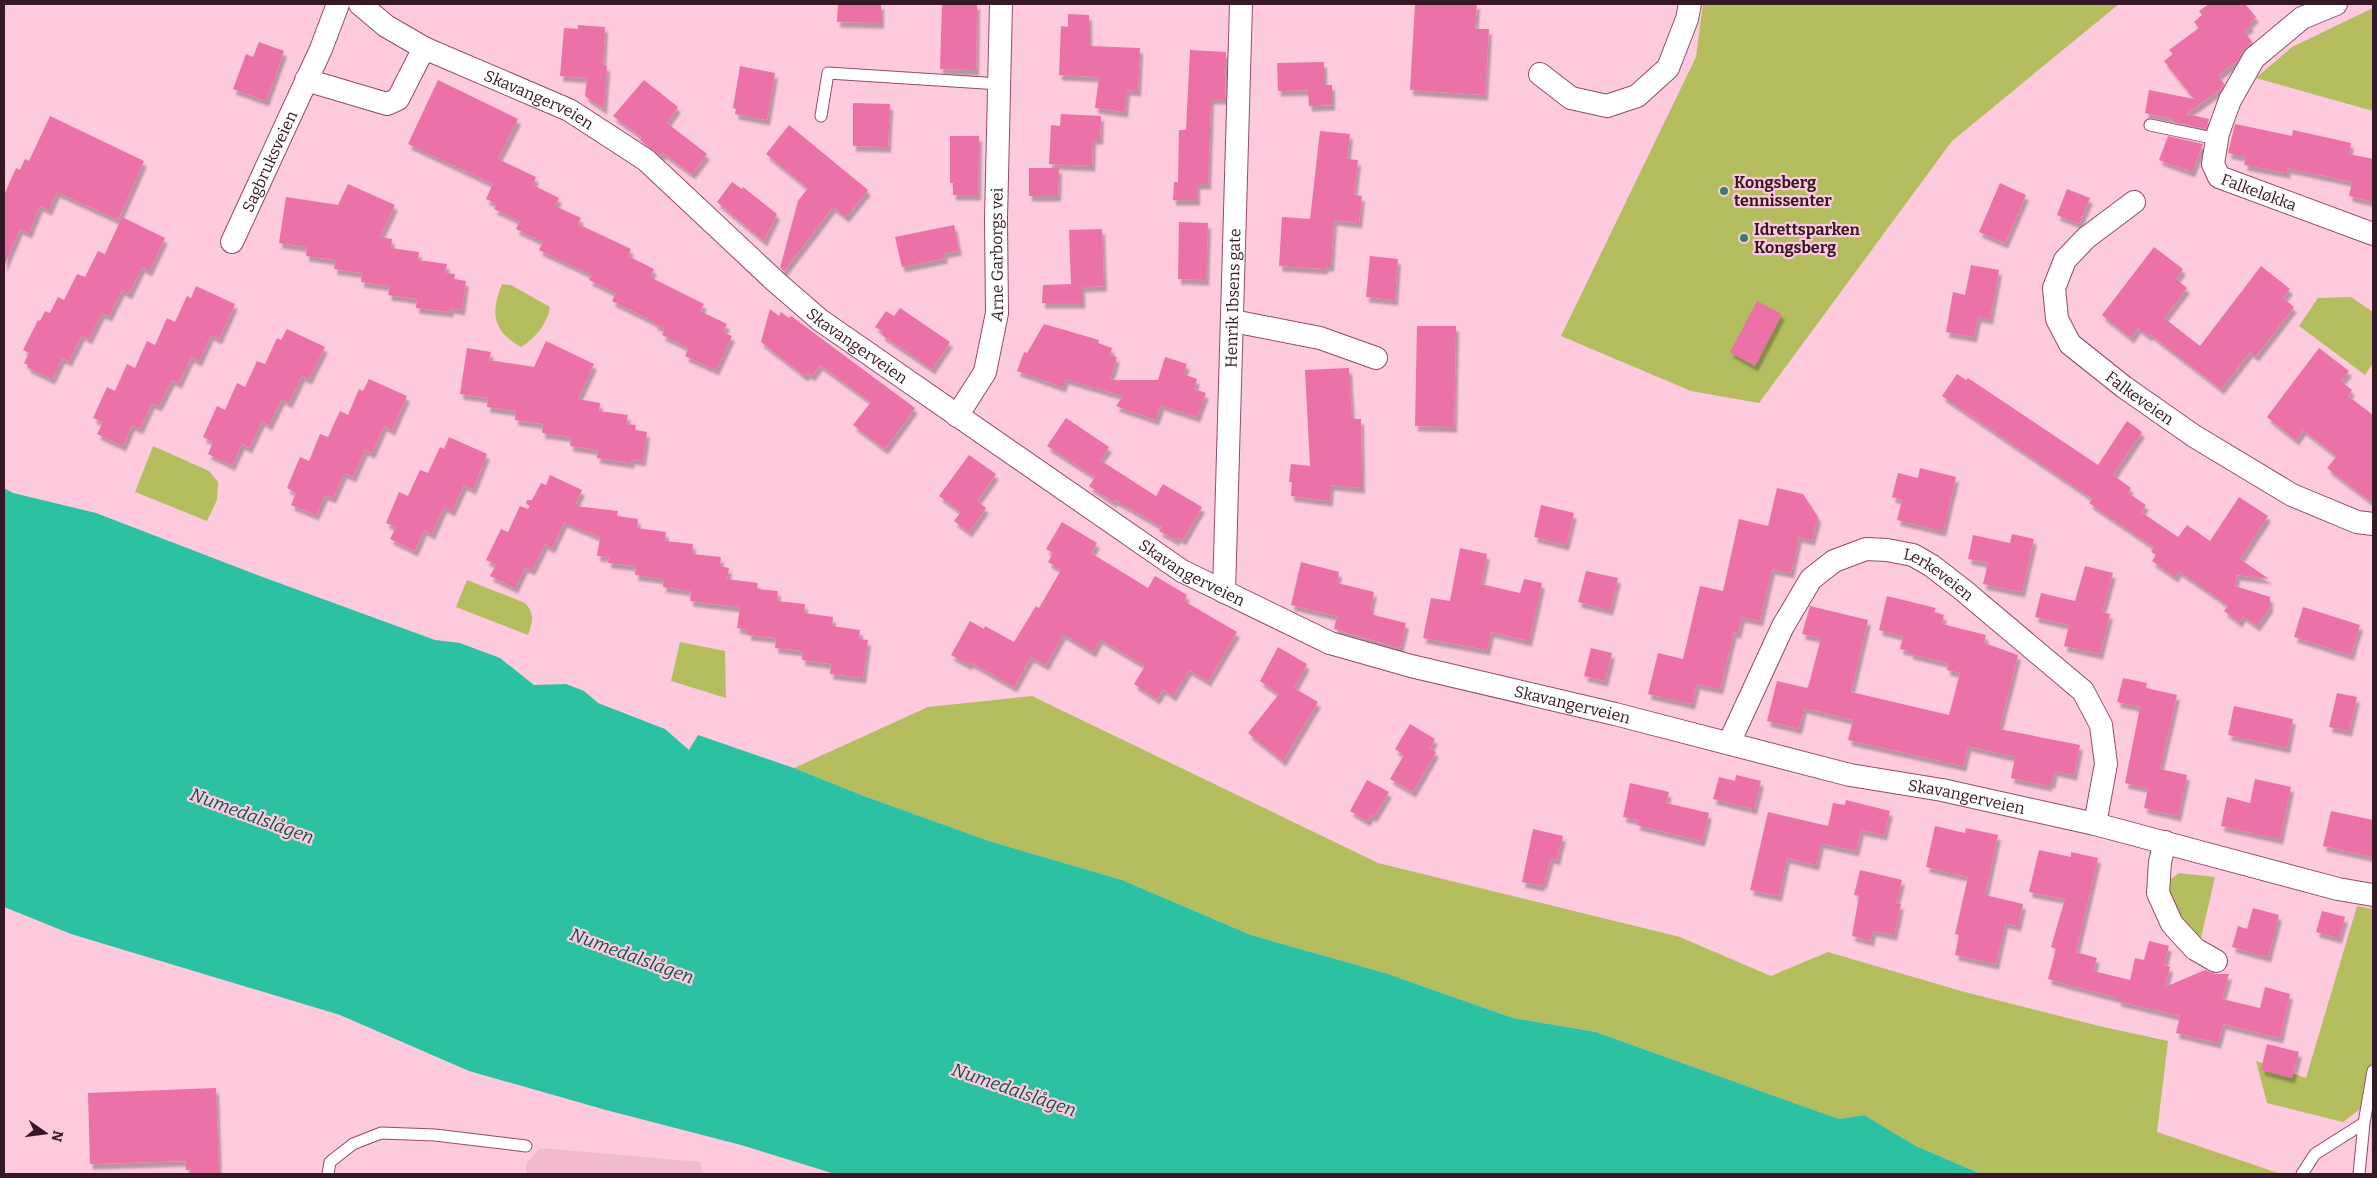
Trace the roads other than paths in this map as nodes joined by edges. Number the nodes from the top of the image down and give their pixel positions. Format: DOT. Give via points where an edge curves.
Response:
graph roads {
  1 [pos="338,4"];
  2 [pos="360,4"];
  3 [pos="1001,4"];
  4 [pos="1241,4"];
  5 [pos="1690,4"];
  6 [pos="2336,4"];
  7 [pos="424,48"];
  8 [pos="1540,74"];
  9 [pos="306,80"];
  10 [pos="1000,84"];
  11 [pos="821,116"];
  12 [pos="2150,125"];
  13 [pos="2217,140"];
  14 [pos="2134,202"];
  15 [pos="2373,234"];
  16 [pos="232,242"];
  17 [pos="1233,321"];
  18 [pos="1376,358"];
  19 [pos="958,416"];
  20 [pos="2373,524"];
  21 [pos="1224,592"];
  22 [pos="1729,743"];
  23 [pos="2094,824"];
  24 [pos="2165,842"];
  25 [pos="2373,896"];
  26 [pos="2216,961"];
  27 [pos="2373,1071"];
  28 [pos="2364,1123"];
  29 [pos="526,1146"];
  30 [pos="328,1174"];
  31 [pos="2302,1174"];
  32 [pos="2359,1174"];
  1 -- 9 [label="street, Sagbruksveien"];
  2 -- 7 [label="street, Skavangerveien" via="386,26"];
  3 -- 10 [label="street, Arne Garborgs vei"];
  4 -- 17 [label="street, Henrik Ibsens gate"];
  5 -- 8 [label="street" via="1668,68 1637,96 1607,106 1571,98"];
  6 -- 13 [label="street, Falkeløkka" via="2302,18 2254,58 2230,100"];
  7 -- 9 [label="street" via="398,99 387,104"];
  7 -- 19 [label="street, Skavangerveien" via="569,110 646,160 820,320"];
  9 -- 16 [label="street, Sagbruksveien"];
  10 -- 11 [label="lane" via="828,73"];
  10 -- 19 [label="street, Arne Garborgs vei" via="997,313 985,372"];
  12 -- 13 [label="lane"];
  13 -- 15 [label="street, Falkeløkka" via="2213,164 2219,177"];
  14 -- 20 [label="street, Falkeveien" via="2086,238 2066,260 2054,288 2058,319 2070,344 2194,436 2292,495 2357,522"];
  17 -- 18 [label="street" via="1320,338"];
  17 -- 21 [label="street, Henrik Ibsens gate"];
  19 -- 21 [label="street, Skavangerveien" via="1182,571"];
  21 -- 22 [label="street, Skavangerveien" via="1330,643 1411,666"];
  22 -- 23 [label="street, Skavangerveien" via="1850,775 1942,790"];
  22 -- 23 [label="street, Lerkeveien" via="1783,626 1811,579 1834,561 1866,549 1887,550 1913,556 1932,566 2083,691 2100,724 2106,764"];
  23 -- 24 [label="street, Skavangerveien"];
  24 -- 25 [label="street, Skavangerveien"];
  24 -- 26 [label="street" via="2158,893 2172,924 2195,949"];
  27 -- 28 [label="lane"];
  28 -- 31 [label="lane" via="2315,1154"];
  28 -- 32 [label="lane"];
  29 -- 30 [label="lane" via="435,1135 381,1133 353,1144 330,1162"];
}
